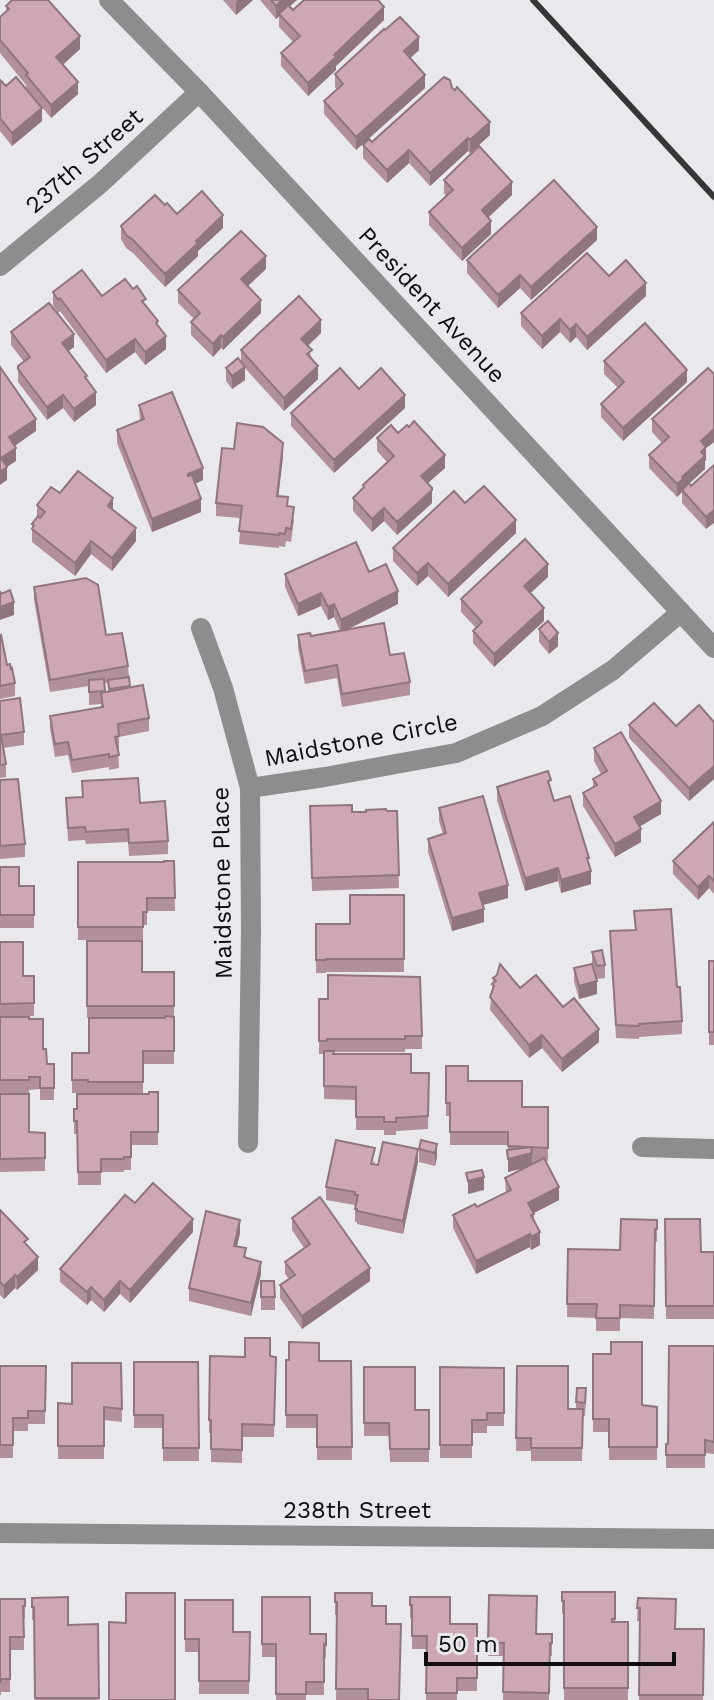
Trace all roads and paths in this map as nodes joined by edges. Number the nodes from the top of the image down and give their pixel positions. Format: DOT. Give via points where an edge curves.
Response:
graph roads {
  1 [pos="109,0"];
  2 [pos="199,92"];
  3 [pos="0,266"];
  4 [pos="681,612"];
  5 [pos="201,628"];
  6 [pos="714,648"];
  7 [pos="250,788"];
  8 [pos="248,1143"];
  9 [pos="642,1147"];
  10 [pos="714,1149"];
  11 [pos="0,1533"];
  12 [pos="714,1539"];
  1 -- 2 [label="street, President Avenue"];
  2 -- 3 [label="street, 237th Street"];
  2 -- 4 [label="street, President Avenue"];
  4 -- 6 [label="street, President Avenue"];
  4 -- 7 [label="street, Maidstone Circle" via="613,670 542,716 456,753"];
  5 -- 7 [label="street, Maidstone Place"];
  7 -- 8 [label="street, Maidstone Place"];
  9 -- 10 [label="street"];
  11 -- 12 [label="street, 238th Street"];
}
